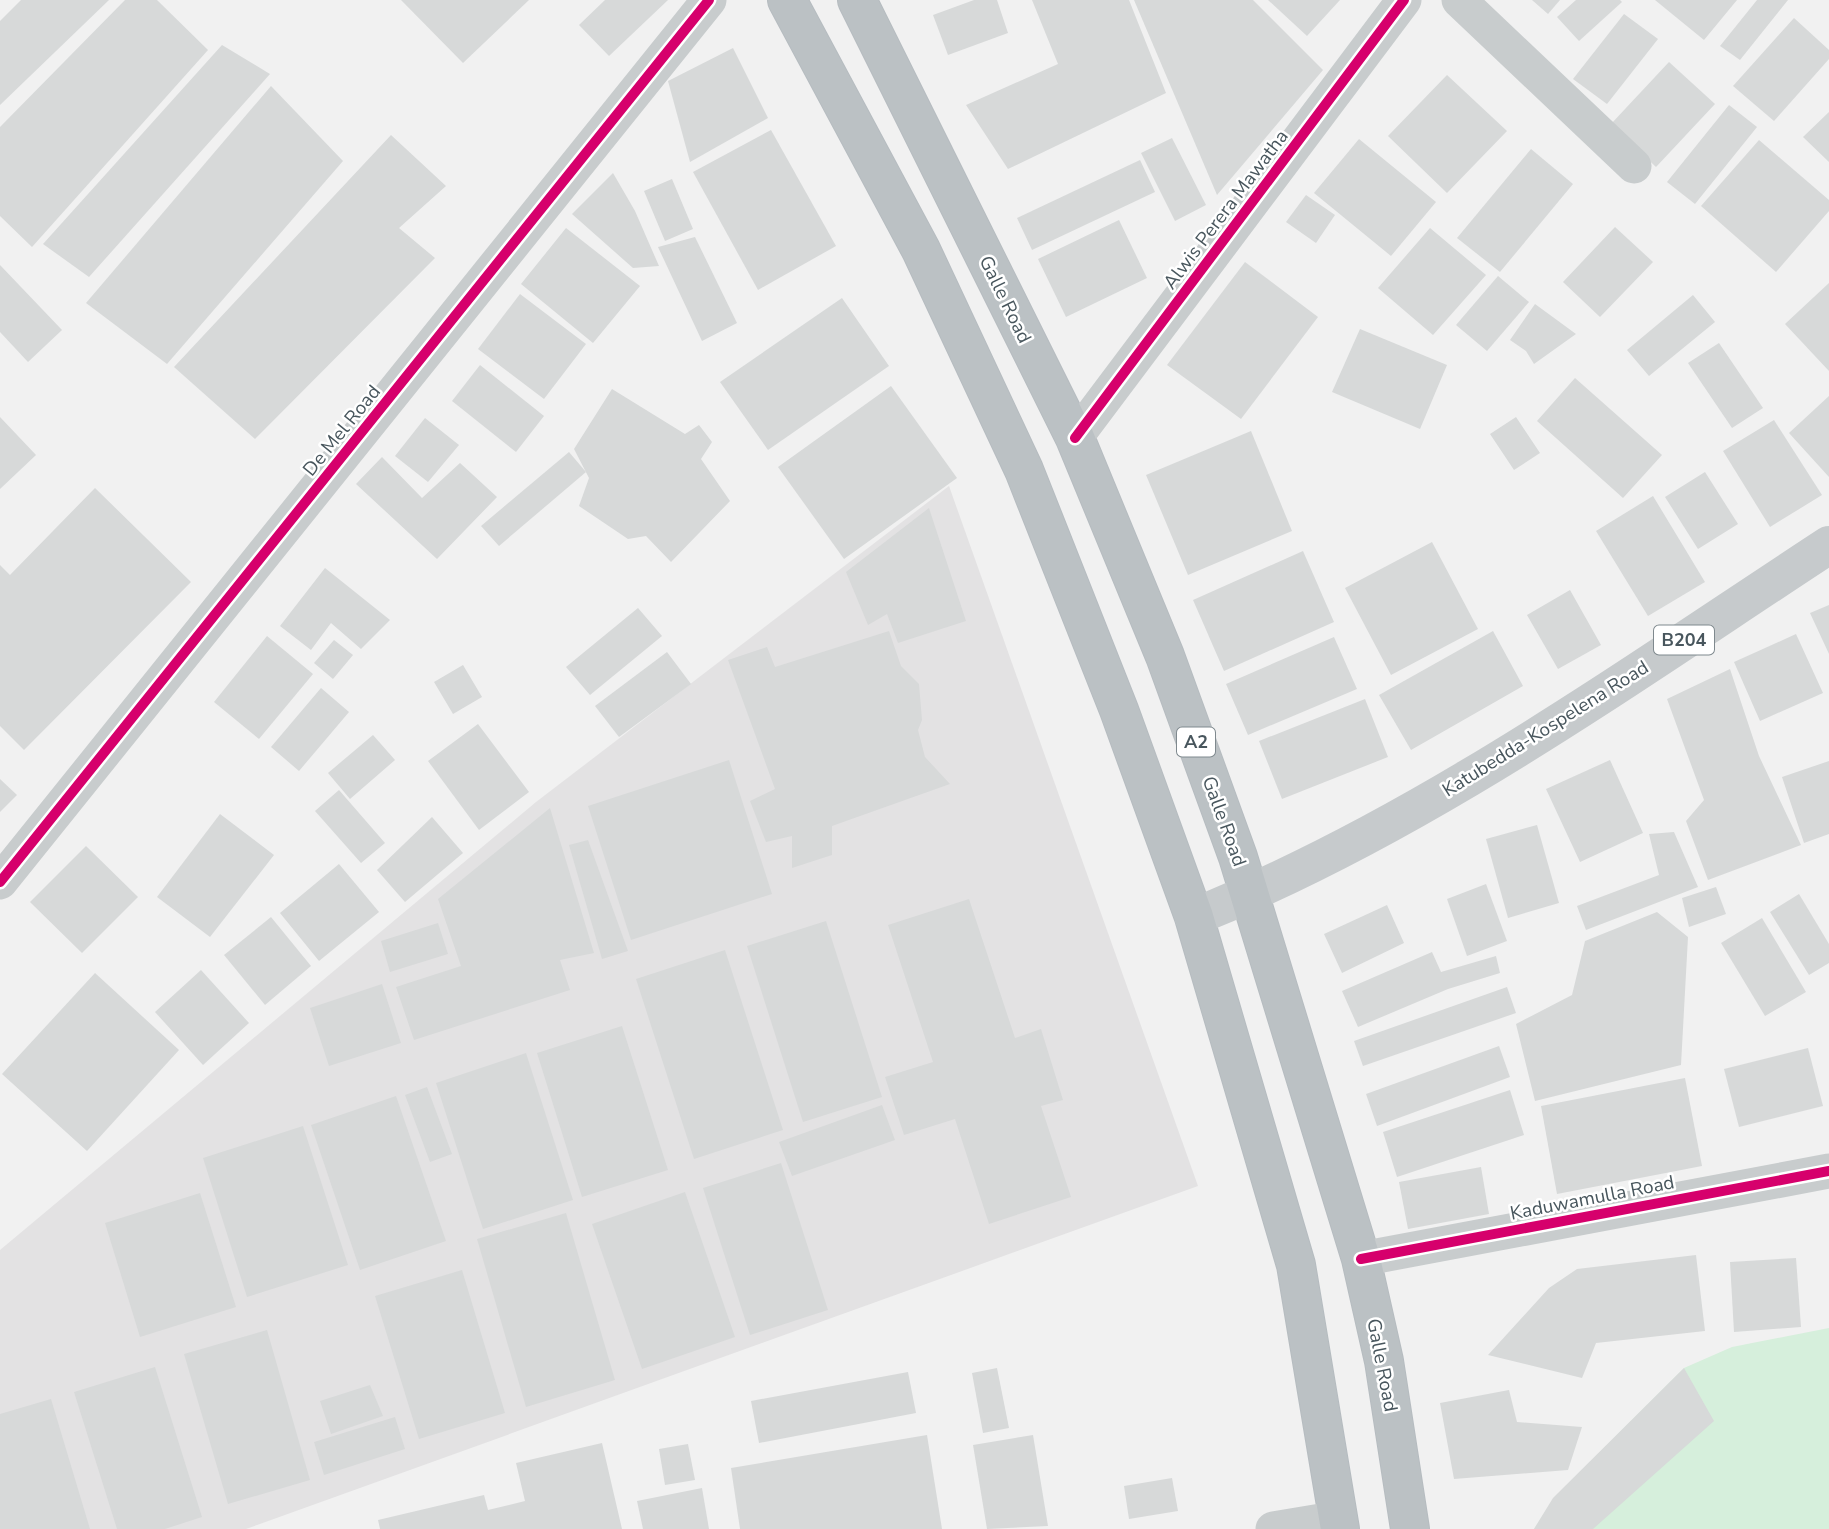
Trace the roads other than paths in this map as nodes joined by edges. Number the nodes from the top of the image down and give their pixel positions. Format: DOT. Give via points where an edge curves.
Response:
graph roads {
  1 [pos="709,0"];
  2 [pos="787,0"];
  3 [pos="857,0"];
  4 [pos="1404,0"];
  5 [pos="1459,0"];
  6 [pos="1634,166"];
  7 [pos="1075,438"];
  8 [pos="1829,545"];
  9 [pos="0,882"];
  10 [pos="1252,894"];
  11 [pos="1194,917"];
  12 [pos="1829,1171"];
  13 [pos="1361,1259"];
  14 [pos="1339,1523"];
  15 [pos="1273,1529"];
  16 [pos="1410,1529"];
  1 -- 9 [label="street, De Mel Road"];
  2 -- 11 [label="highway" via="921,250 1024,470"];
  3 -- 7 [label="highway, Galle Road / A2"];
  4 -- 7 [label="street, Alwis Perera Mawatha"];
  5 -- 6 [label="street"];
  7 -- 10 [label="highway, Galle Road / A2" via="1165,656"];
  8 -- 10 [label="main road, Katubedda-Kospelena Road / B204" via="1400,819"];
  10 -- 11 [label="main road, Katubedda-Kospelena Road"];
  10 -- 13 [label="highway, Galle Road / A2"];
  11 -- 14 [label="highway" via="1296,1265"];
  12 -- 13 [label="street, Kaduwamulla Road"];
  13 -- 16 [label="highway, Galle Road / A2" via="1384,1361"];
  14 -- 15 [label="street"];
}
